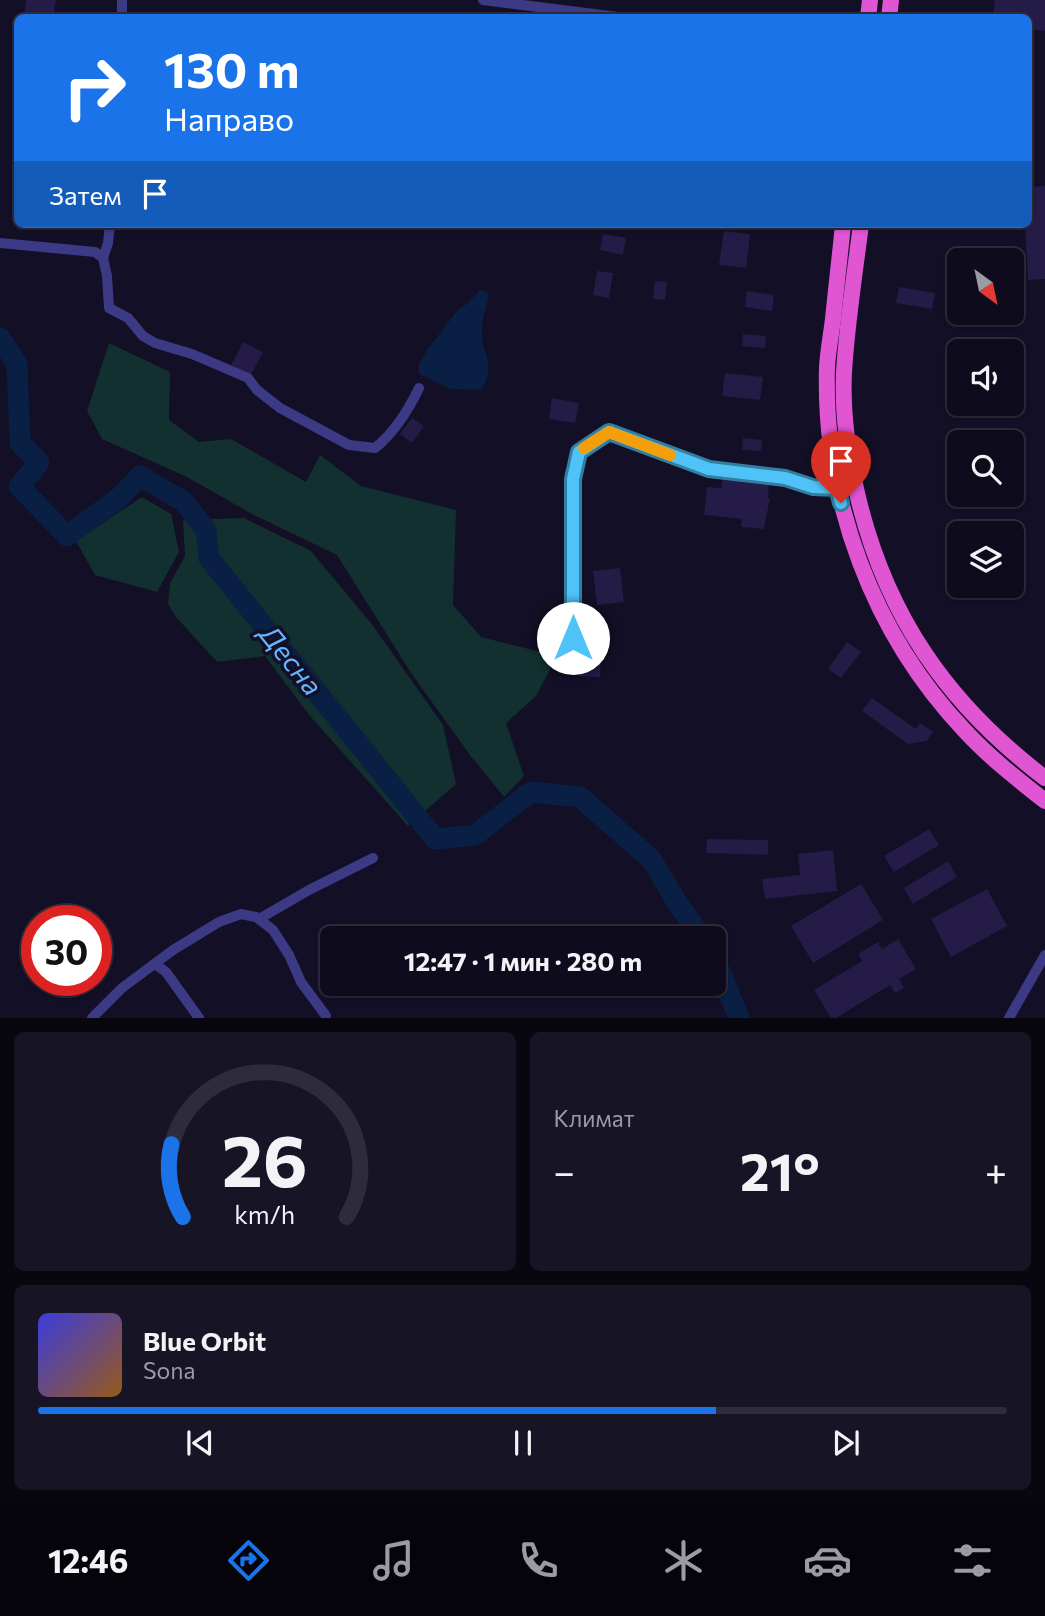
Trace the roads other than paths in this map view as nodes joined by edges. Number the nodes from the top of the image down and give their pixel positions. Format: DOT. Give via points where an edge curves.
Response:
graph roads {
  1 [pos="483,0"];
  2 [pos="594,14"];
  3 [pos="110,228"];
  4 [pos="843,228"];
  5 [pos="860,228"];
  6 [pos="0,243"];
  7 [pos="103,258"];
  8 [pos="419,388"];
  9 [pos="837,488"];
  10 [pos="573,638"];
  11 [pos="1045,778"];
  12 [pos="1045,801"];
  13 [pos="373,858"];
  14 [pos="259,919"];
  15 [pos="1045,955"];
  16 [pos="155,964"];
  17 [pos="1016,1006"];
  18 [pos="327,1016"];
  19 [pos="92,1017"];
  20 [pos="199,1017"];
  21 [pos="1009,1017"];
  22 [pos="1022,1017"];
  1 -- 2 [label="street"];
  3 -- 7 [label="street"];
  4 -- 9 [label="highway" via="827,367"];
  5 -- 11 [label="highway" via="844,374 852,473 870,545 897,608 928,660 963,705"];
  6 -- 7 [label="street" via="95,252"];
  7 -- 8 [label="street" via="109,308 128,318 143,336 248,378 280,408 349,445 375,447 388,438"];
  9 -- 10 [label="street" via="709,469 609,432 579,452 573,479"];
  9 -- 12 [label="highway" via="867,583 917,673 964,731"];
  13 -- 14 [label="street"];
  14 -- 16 [label="street" via="241,914 219,922"];
  14 -- 18 [label="street" via="273,930 301,982"];
  15 -- 17 [label="street"];
  16 -- 19 [label="street"];
  16 -- 20 [label="street"];
  17 -- 21 [label="street"];
  17 -- 22 [label="street"];
}
